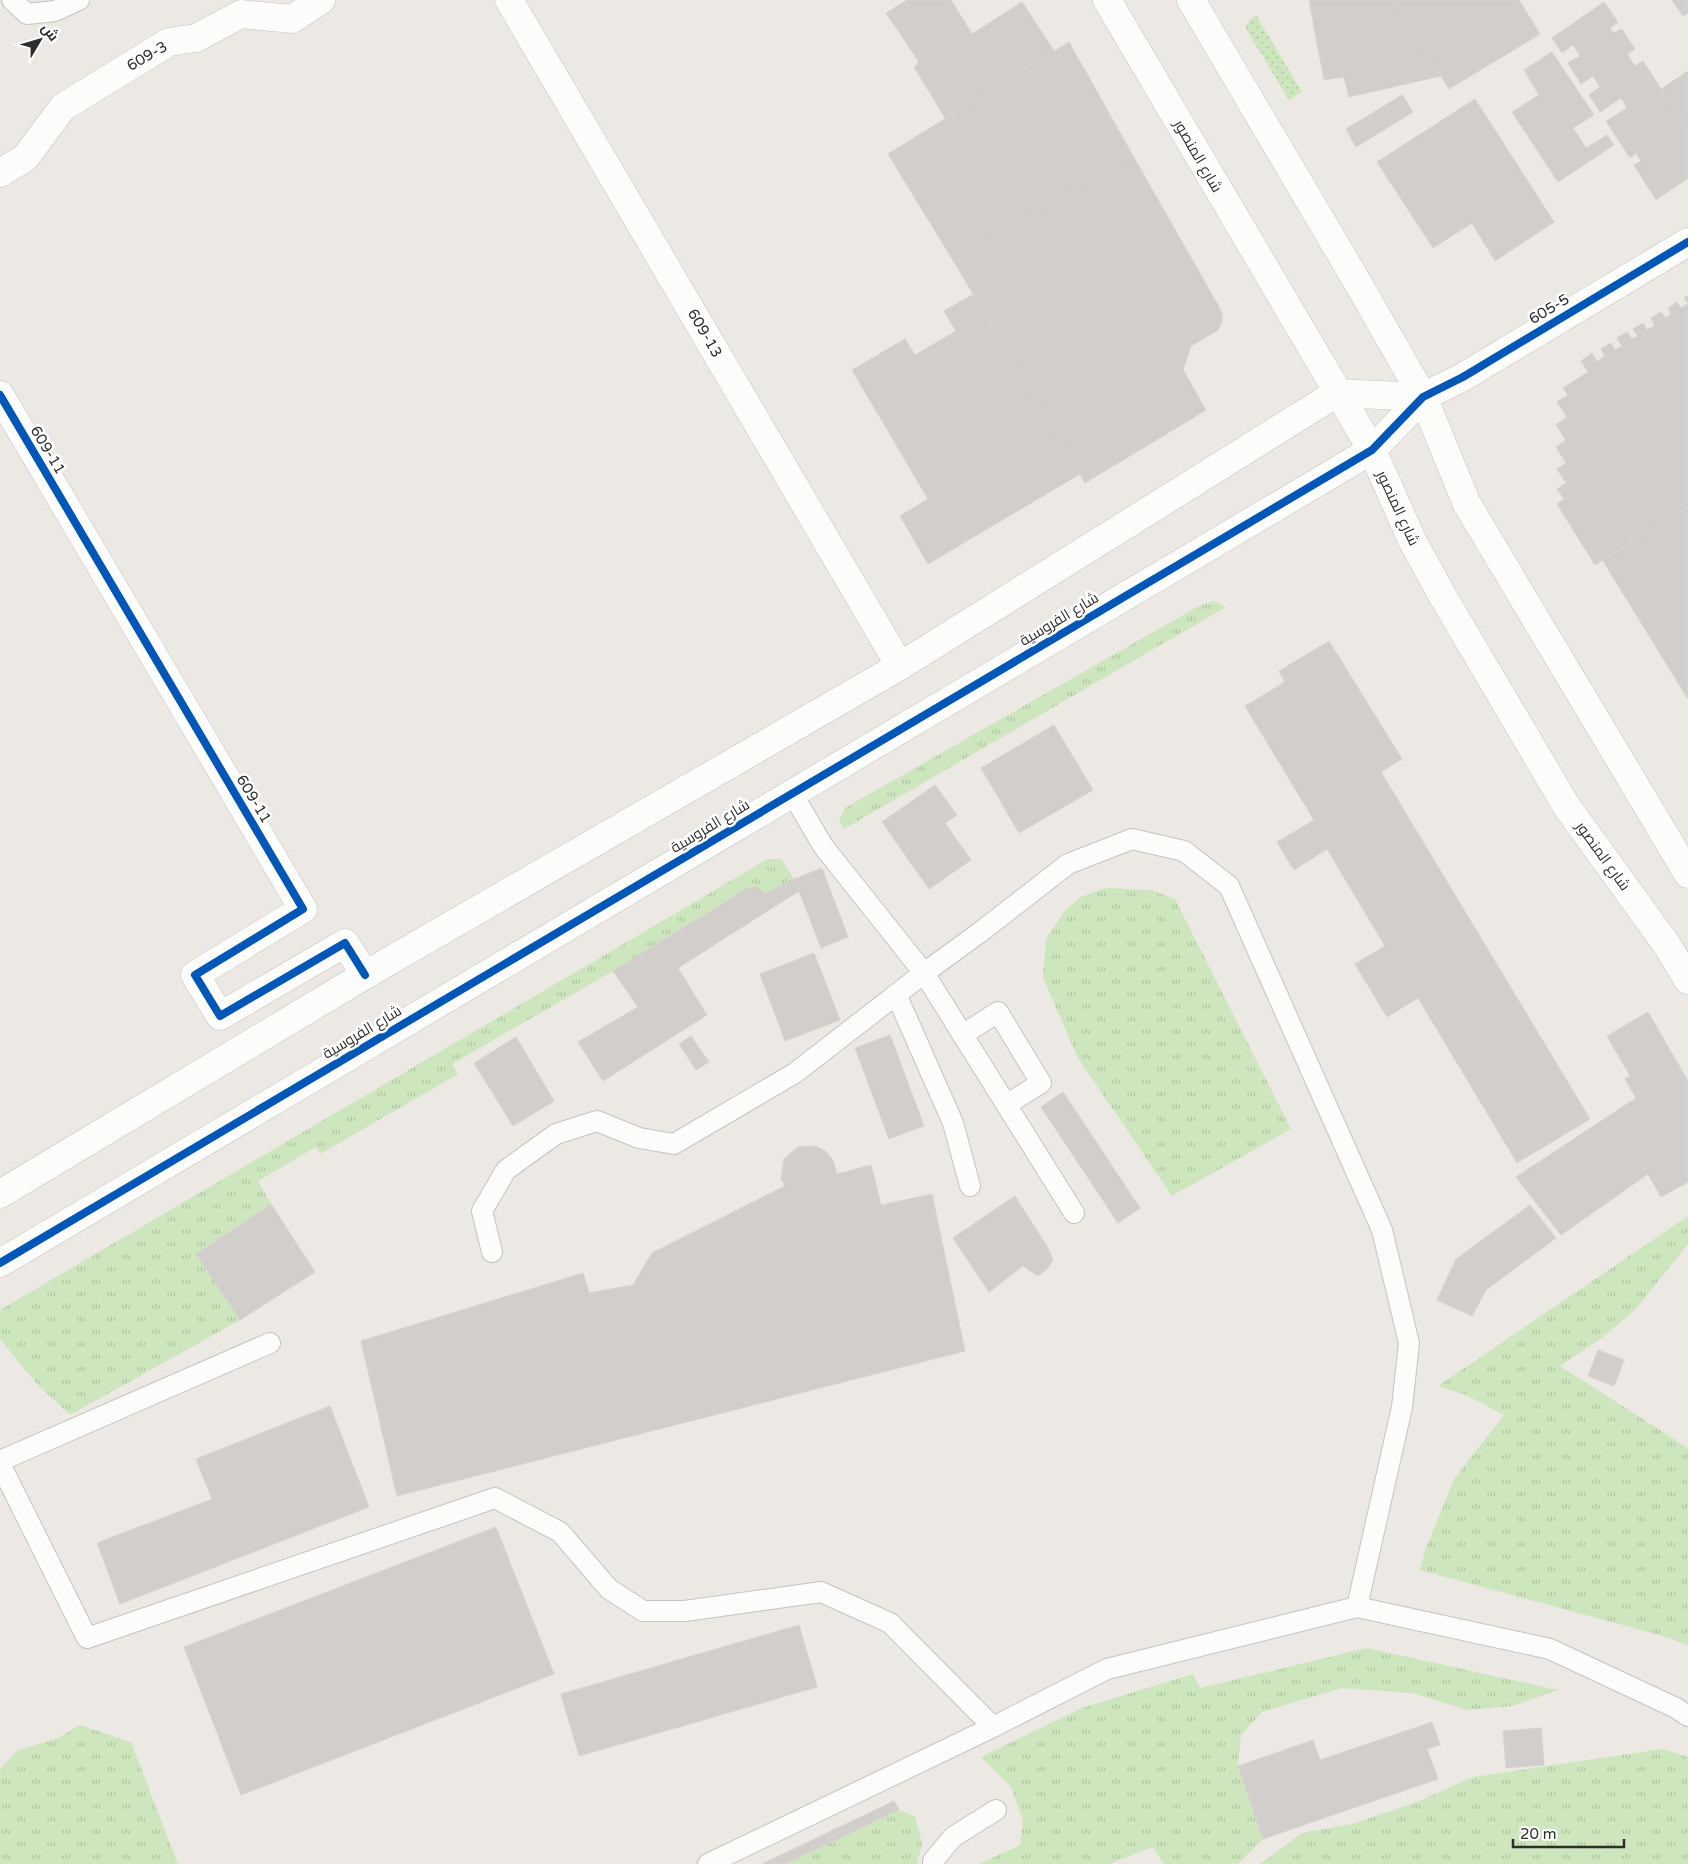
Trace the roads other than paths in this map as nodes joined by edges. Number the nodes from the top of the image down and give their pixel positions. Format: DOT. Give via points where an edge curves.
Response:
graph roads {
  1 [pos="12,0"];
  2 [pos="79,0"];
  3 [pos="321,0"];
  4 [pos="509,0"];
  5 [pos="1107,0"];
  6 [pos="1191,0"];
  7 [pos="0,173"];
  8 [pos="1688,242"];
  9 [pos="1337,393"];
  10 [pos="0,395"];
  11 [pos="1423,397"];
  12 [pos="1372,450"];
  13 [pos="900,666"];
  14 [pos="792,793"];
  15 [pos="1688,874"];
  16 [pos="924,973"];
  17 [pos="365,975"];
  18 [pos="1688,980"];
  19 [pos="896,994"];
  20 [pos="962,1035"];
  21 [pos="1006,1105"];
  22 [pos="970,1186"];
  23 [pos="0,1194"];
  24 [pos="1074,1213"];
  25 [pos="492,1252"];
  26 [pos="0,1263"];
  27 [pos="270,1343"];
  28 [pos="0,1462"];
  29 [pos="1357,1607"];
  30 [pos="1688,1716"];
  31 [pos="993,1727"];
  32 [pos="996,1810"];
  33 [pos="708,1864"];
  34 [pos="933,1864"];
  1 -- 2 [label="lane" via="27,14 55,11"];
  3 -- 7 [label="street, 609-3" via="292,19 241,14 196,38 168,42 63,107 25,158"];
  4 -- 13 [label="street, 609-13"];
  5 -- 9 [label="street, شارع المنصور"];
  6 -- 11 [label="street"];
  8 -- 11 [label="street, 605-5" via="1463,377"];
  9 -- 11 [label="street"];
  9 -- 12 [label="street, شارع المنصور"];
  9 -- 13 [label="street"];
  10 -- 17 [label="street, 609-11" via="303,909 195,975 220,1016 345,943"];
  11 -- 12 [label="street, شارع الفروسية"];
  11 -- 15 [label="street" via="1467,504"];
  12 -- 14 [label="street, شارع الفروسية"];
  12 -- 18 [label="street, شارع المنصور" via="1412,540 1442,595 1567,807 1667,945"];
  13 -- 17 [label="street"];
  14 -- 16 [label="lane" via="823,846"];
  14 -- 26 [label="street, شارع الفروسية"];
  16 -- 19 [label="lane"];
  16 -- 20 [label="lane"];
  16 -- 29 [label="lane" via="1068,864 1132,839 1184,851 1229,886 1382,1230 1409,1343 1402,1407"];
  17 -- 23 [label="street"];
  19 -- 22 [label="lane" via="954,1123"];
  19 -- 25 [label="lane" via="795,1073 674,1144 639,1138 597,1121 556,1134 506,1170 482,1211"];
  20 -- 21 [label="lane"];
  20 -- 21 [label="lane" via="998,1012 1041,1083"];
  21 -- 24 [label="lane"];
  27 -- 28 [label="lane"];
  28 -- 31 [label="lane" via="87,1638 496,1498 560,1532 608,1589 643,1611 685,1610 821,1592 890,1622"];
  29 -- 30 [label="lane" via="1550,1649"];
  29 -- 31 [label="lane" via="1107,1669"];
  31 -- 33 [label="lane"];
  32 -- 34 [label="lane" via="953,1837"];
}
